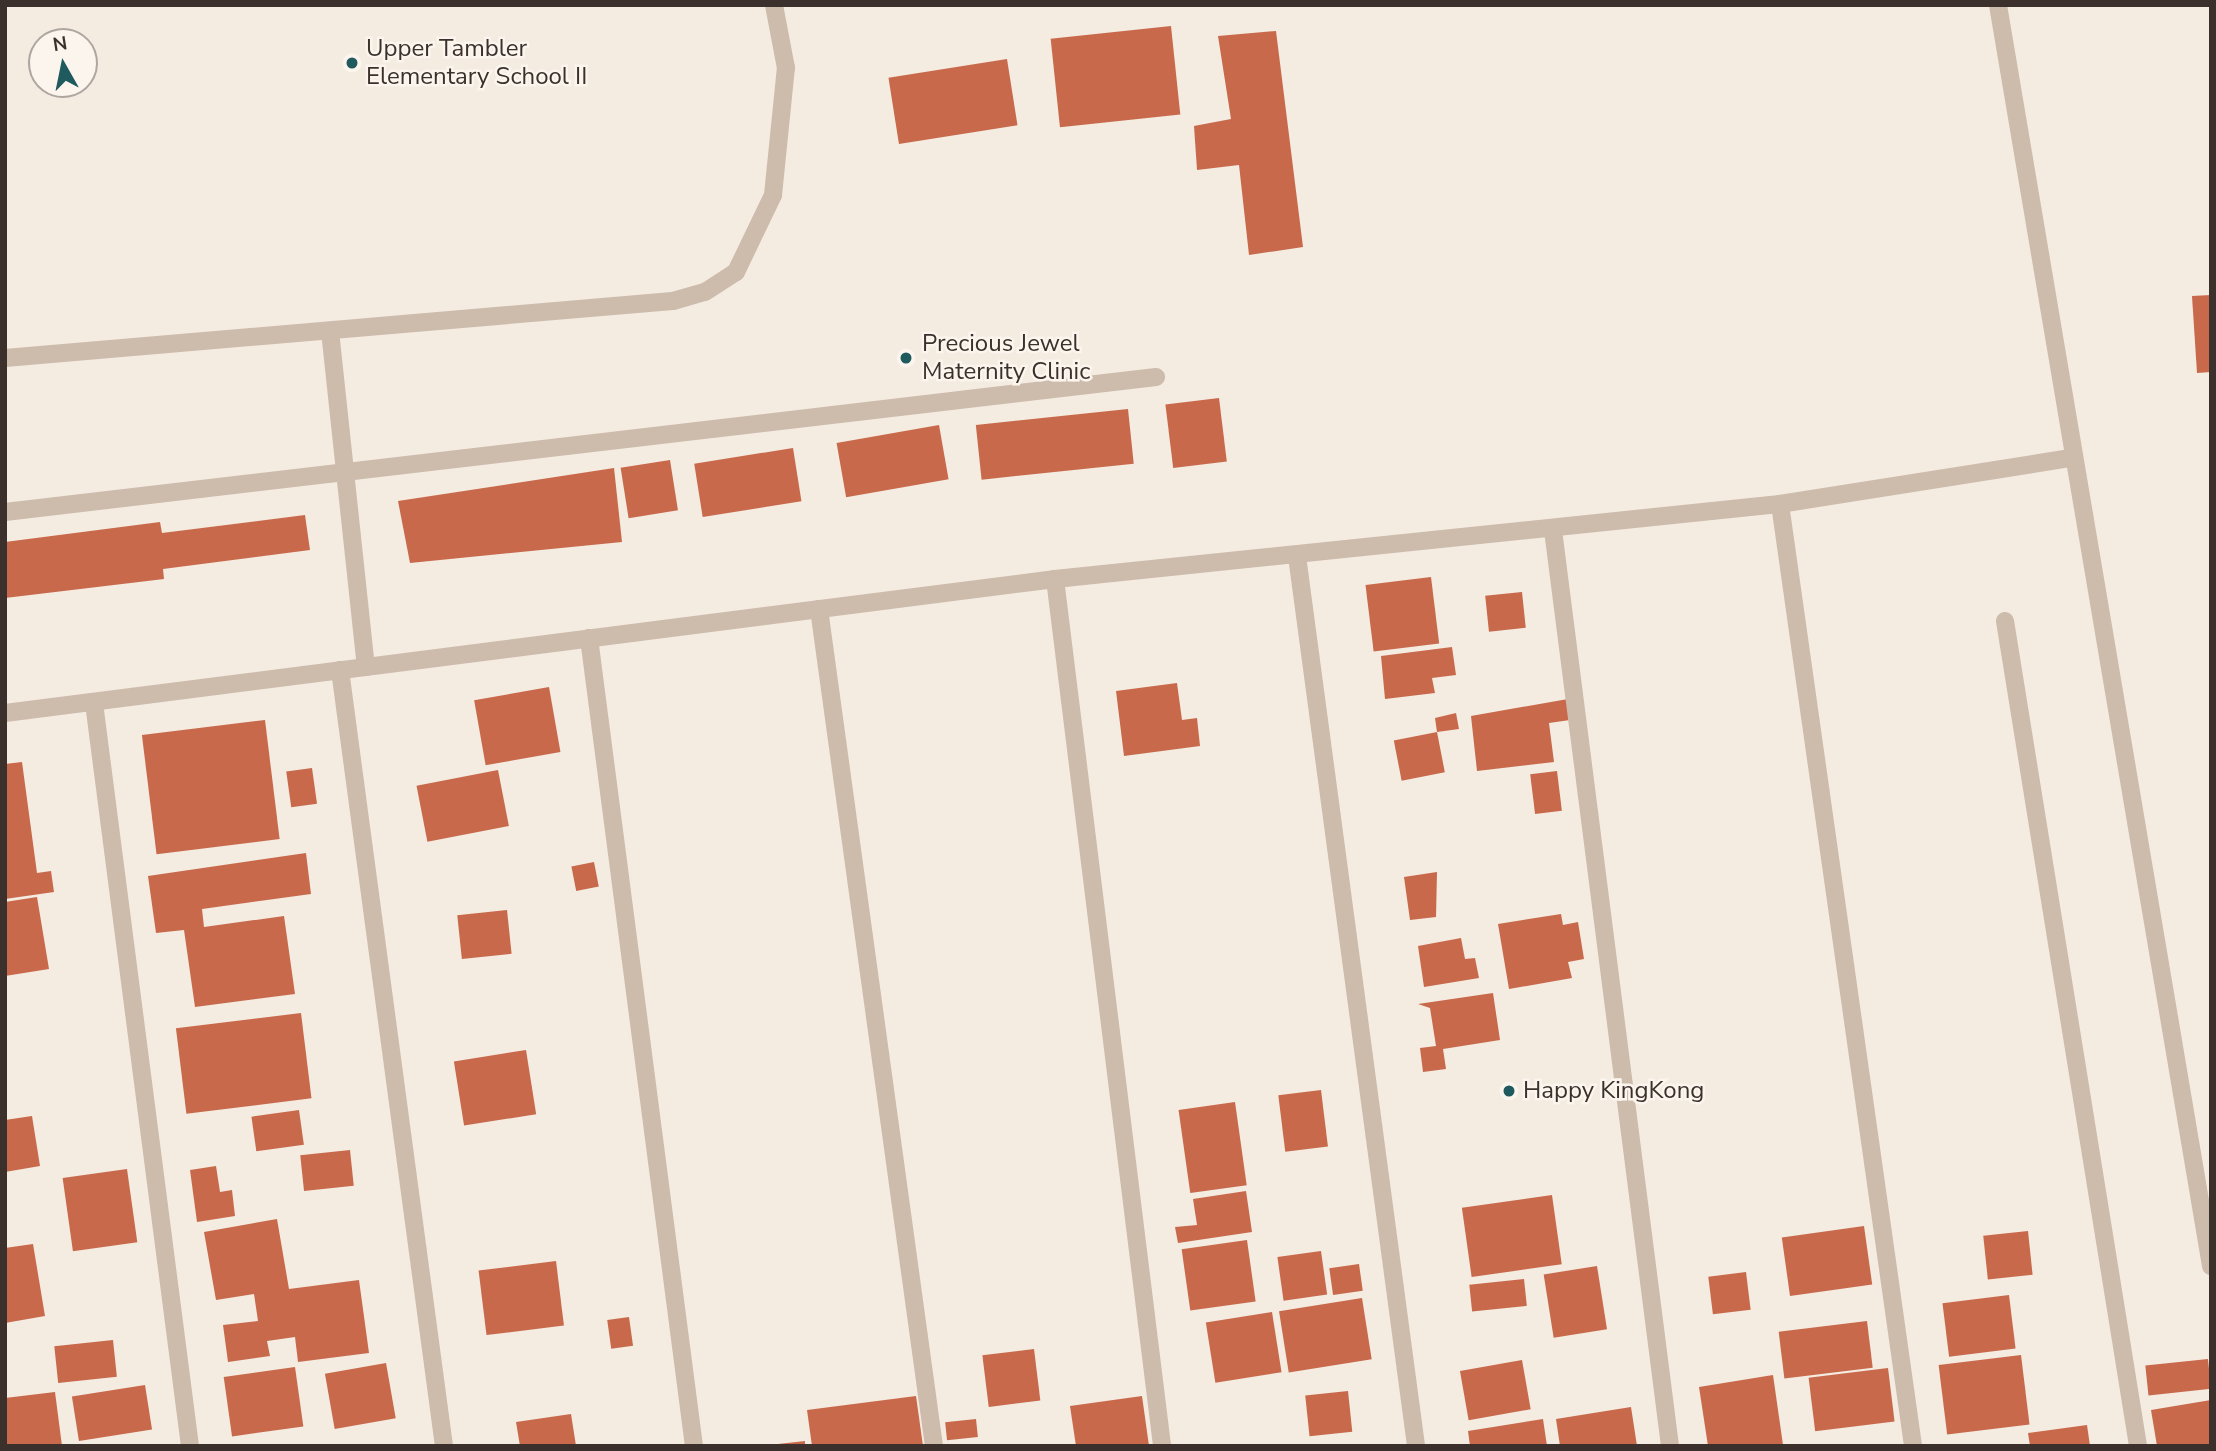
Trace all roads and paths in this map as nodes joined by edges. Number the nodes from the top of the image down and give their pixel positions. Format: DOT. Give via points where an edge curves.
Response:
graph roads {
  1 [pos="774,5"];
  2 [pos="1998,5"];
  3 [pos="330,331"];
  4 [pos="5,358"];
  5 [pos="1156,377"];
  6 [pos="2072,458"];
  7 [pos="345,472"];
  8 [pos="1780,504"];
  9 [pos="5,512"];
  10 [pos="1553,530"];
  11 [pos="1297,556"];
  12 [pos="1055,579"];
  13 [pos="819,609"];
  14 [pos="2005,621"];
  15 [pos="589,638"];
  16 [pos="366,667"];
  17 [pos="340,670"];
  18 [pos="94,702"];
  19 [pos="5,713"];
  20 [pos="2211,1266"];
  21 [pos="190,1446"];
  22 [pos="444,1446"];
  23 [pos="694,1446"];
  24 [pos="934,1446"];
  25 [pos="1162,1446"];
  26 [pos="1416,1446"];
  27 [pos="1670,1446"];
  28 [pos="1913,1446"];
  29 [pos="2138,1446"];
  1 -- 3 [label="street" via="786,68 773,195 736,272 705,292 673,301"];
  2 -- 6 [label="street"];
  3 -- 4 [label="street"];
  3 -- 7 [label="street"];
  5 -- 7 [label="street"];
  6 -- 8 [label="street"];
  6 -- 20 [label="street"];
  7 -- 9 [label="street"];
  7 -- 16 [label="street"];
  8 -- 10 [label="street"];
  8 -- 28 [label="street"];
  10 -- 11 [label="street"];
  10 -- 27 [label="street"];
  11 -- 12 [label="street"];
  11 -- 26 [label="street"];
  12 -- 13 [label="street"];
  12 -- 25 [label="street"];
  13 -- 15 [label="street"];
  13 -- 24 [label="street"];
  14 -- 29 [label="street"];
  15 -- 16 [label="street"];
  15 -- 23 [label="street"];
  16 -- 17 [label="street"];
  17 -- 18 [label="street"];
  17 -- 22 [label="street"];
  18 -- 19 [label="street"];
  18 -- 21 [label="street"];
}
